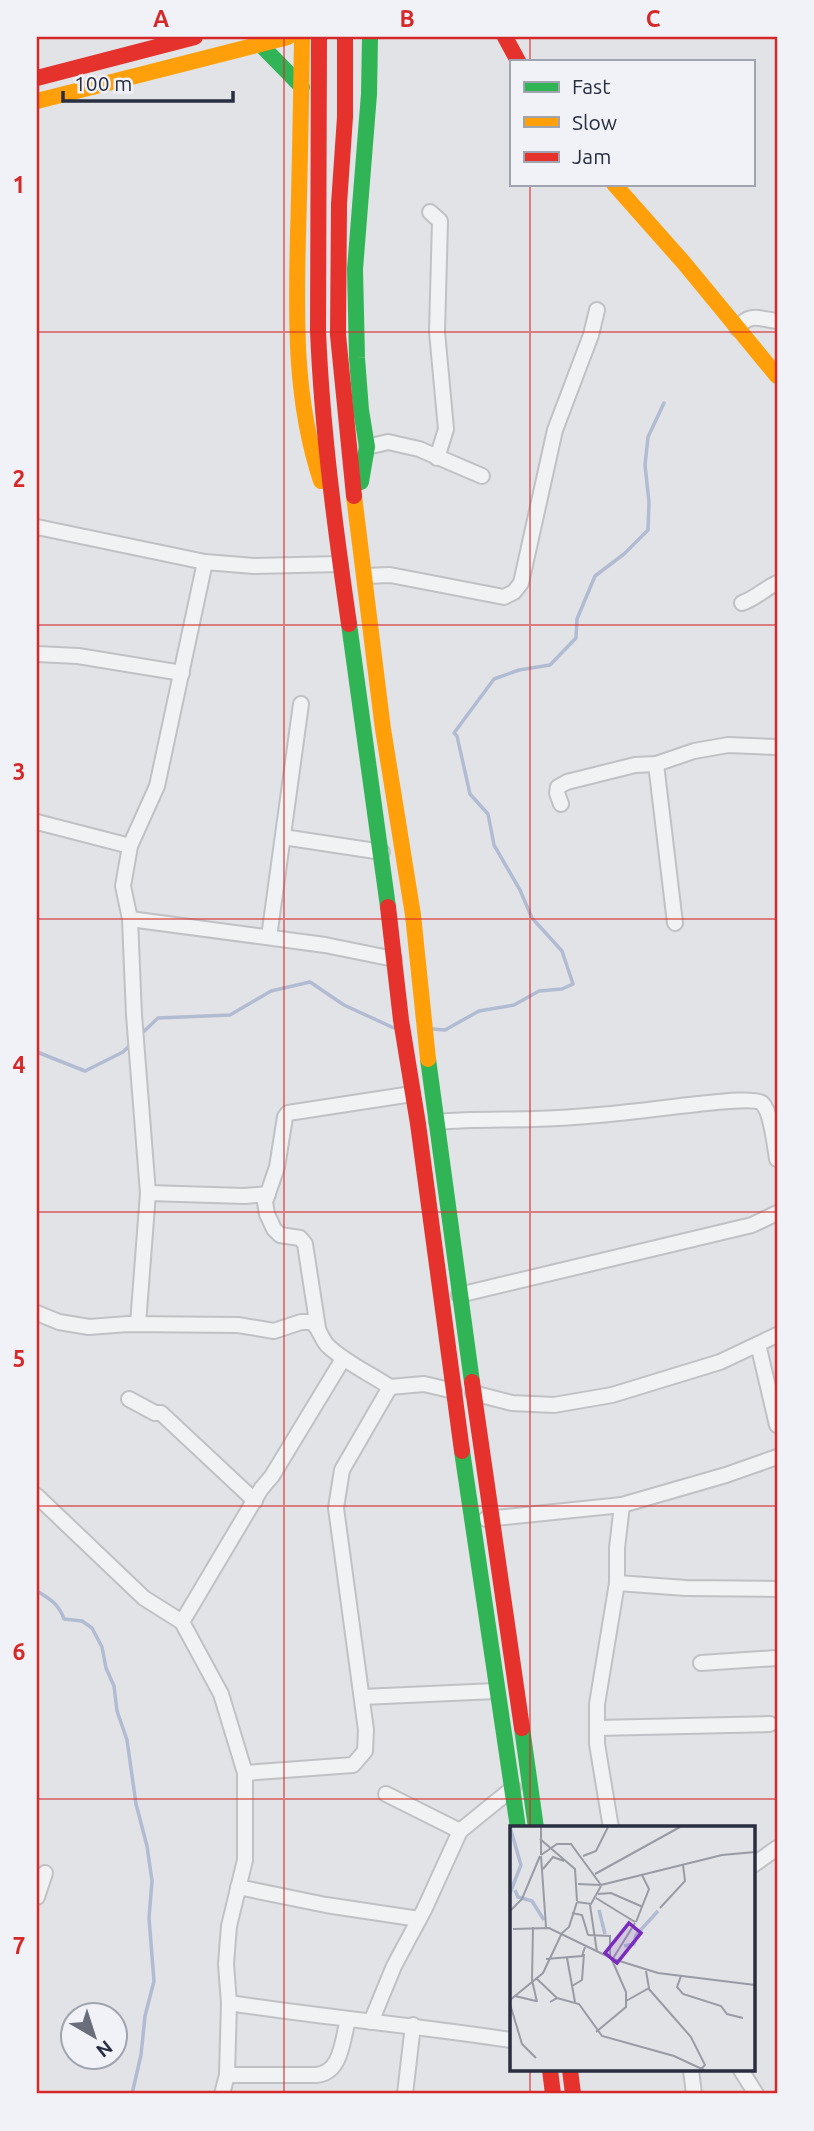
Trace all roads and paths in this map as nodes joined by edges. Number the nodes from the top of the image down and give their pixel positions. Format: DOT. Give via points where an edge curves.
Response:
graph roads {
  1 [pos="195,37"];
  2 [pos="288,37"];
  3 [pos="302,37"];
  4 [pos="319,37"];
  5 [pos="345,37"];
  6 [pos="370,37"];
  7 [pos="387,37"];
  8 [pos="505,37"];
  9 [pos="260,44"];
  10 [pos="517,60"];
  11 [pos="37,78"];
  12 [pos="302,87"];
  13 [pos="369,94"];
  14 [pos="37,101"];
  15 [pos="616,186"];
  16 [pos="430,212"];
  17 [pos="597,310"];
  18 [pos="777,321"];
  19 [pos="737,328"];
  20 [pos="777,376"];
  21 [pos="367,447"];
  22 [pos="437,458"];
  23 [pos="482,476"];
  24 [pos="355,510"];
  25 [pos="335,516"];
  26 [pos="37,527"];
  27 [pos="205,562"];
  28 [pos="340,564"];
  29 [pos="365,576"];
  30 [pos="777,583"];
  31 [pos="742,603"];
  32 [pos="37,654"];
  33 [pos="182,673"];
  34 [pos="301,704"];
  35 [pos="777,747"];
  36 [pos="656,764"];
  37 [pos="561,804"];
  38 [pos="37,822"];
  39 [pos="283,837"];
  40 [pos="130,846"];
  41 [pos="382,852"];
  42 [pos="130,919"];
  43 [pos="675,923"];
  44 [pos="269,937"];
  45 [pos="394,960"];
  46 [pos="412,1094"];
  47 [pos="437,1122"];
  48 [pos="777,1159"];
  49 [pos="148,1193"];
  50 [pos="268,1194"];
  51 [pos="777,1213"];
  52 [pos="459,1295"];
  53 [pos="37,1313"];
  54 [pos="138,1324"];
  55 [pos="318,1328"];
  56 [pos="777,1335"];
  57 [pos="758,1344"];
  58 [pos="343,1359"];
  59 [pos="390,1387"];
  60 [pos="454,1391"];
  61 [pos="473,1393"];
  62 [pos="129,1399"];
  63 [pos="777,1425"];
  64 [pos="777,1457"];
  65 [pos="37,1496"];
  66 [pos="255,1501"];
  67 [pos="622,1505"];
  68 [pos="492,1519"];
  69 [pos="471,1521"];
  70 [pos="617,1583"];
  71 [pos="777,1589"];
  72 [pos="182,1622"];
  73 [pos="777,1658"];
  74 [pos="701,1663"];
  75 [pos="496,1691"];
  76 [pos="362,1697"];
  77 [pos="770,1724"];
  78 [pos="597,1728"];
  79 [pos="246,1773"];
  80 [pos="513,1788"];
  81 [pos="386,1794"];
  82 [pos="518,1826"];
  83 [pos="536,1826"];
  84 [pos="611,1826"];
  85 [pos="460,1831"];
  86 [pos="777,1848"];
  87 [pos="754,1864"];
  88 [pos="45,1873"];
  89 [pos="238,1887"];
  90 [pos="37,1897"];
  91 [pos="419,1919"];
  92 [pos="229,2003"];
  93 [pos="348,2020"];
  94 [pos="372,2022"];
  95 [pos="413,2025"];
  96 [pos="510,2040"];
  97 [pos="550,2072"];
  98 [pos="569,2072"];
  99 [pos="691,2072"];
  100 [pos="742,2072"];
  101 [pos="227,2075"];
  102 [pos="222,2094"];
  103 [pos="405,2094"];
  104 [pos="553,2094"];
  105 [pos="573,2094"];
  106 [pos="694,2094"];
  107 [pos="756,2094"];
  1 -- 11 [label="main road"];
  2 -- 9 [label="main road"];
  3 -- 12 [label="main road"];
  4 -- 25 [label="main road" via="320,376"];
  5 -- 24 [label="main road" via="338,335"];
  6 -- 13 [label="main road"];
  7 -- 13 [label="main road"];
  8 -- 10 [label="main road"];
  9 -- 12 [label="main road"];
  9 -- 14 [label="main road"];
  12 -- 25 [label="main road" via="296,293 299,388 312,458"];
  13 -- 21 [label="main road" via="355,269 358,371"];
  15 -- 19 [label="main road"];
  16 -- 22 [label="street" via="440,221 437,332 446,429"];
  17 -- 29 [label="street" via="559,415 521,583 514,592 504,597 390,575"];
  18 -- 19 [label="street" via="755,317"];
  19 -- 20 [label="main road"];
  21 -- 22 [label="street" via="387,442"];
  21 -- 24 [label="main road"];
  22 -- 23 [label="street"];
  24 -- 29 [label="main road"];
  25 -- 28 [label="main road"];
  26 -- 27 [label="street"];
  27 -- 28 [label="street"];
  27 -- 33 [label="street"];
  28 -- 41 [label="main road"];
  29 -- 47 [label="main road"];
  30 -- 31 [label="street"];
  32 -- 33 [label="street"];
  33 -- 40 [label="street" via="157,786"];
  34 -- 39 [label="street"];
  35 -- 36 [label="street" via="728,745"];
  36 -- 37 [label="street" via="567,782 558,787"];
  36 -- 43 [label="street"];
  38 -- 40 [label="street"];
  39 -- 41 [label="street"];
  39 -- 44 [label="street"];
  40 -- 42 [label="street" via="123,886"];
  41 -- 45 [label="main road"];
  42 -- 44 [label="street"];
  42 -- 49 [label="street"];
  44 -- 45 [label="street"];
  45 -- 46 [label="main road"];
  46 -- 50 [label="street" via="288,1113"];
  46 -- 60 [label="main road"];
  47 -- 48 [label="street" via="758,1101 768,1113"];
  47 -- 52 [label="main road"];
  49 -- 50 [label="street"];
  49 -- 54 [label="street"];
  50 -- 55 [label="street" via="267,1214 274,1229 305,1244"];
  51 -- 52 [label="street" via="752,1225"];
  52 -- 61 [label="main road"];
  53 -- 54 [label="street" via="89,1327"];
  54 -- 55 [label="street" via="238,1325 274,1331 312,1322"];
  55 -- 58 [label="street" via="325,1343"];
  56 -- 57 [label="street"];
  57 -- 61 [label="street" via="664,1380 566,1403 512,1403"];
  57 -- 63 [label="street"];
  58 -- 59 [label="street"];
  58 -- 66 [label="street"];
  59 -- 60 [label="street" via="424,1384"];
  59 -- 76 [label="street" via="342,1470 335,1508"];
  60 -- 69 [label="main road"];
  61 -- 68 [label="main road"];
  62 -- 66 [label="street" via="161,1413"];
  64 -- 67 [label="street"];
  65 -- 72 [label="street" via="144,1598"];
  66 -- 72 [label="street"];
  67 -- 68 [label="street"];
  67 -- 70 [label="street"];
  68 -- 69 [label="street"];
  68 -- 83 [label="main road"];
  69 -- 75 [label="main road"];
  70 -- 71 [label="street"];
  70 -- 78 [label="street"];
  72 -- 79 [label="street" via="221,1694"];
  73 -- 74 [label="street"];
  75 -- 76 [label="street"];
  75 -- 80 [label="main road"];
  76 -- 79 [label="street" via="365,1751 353,1765"];
  77 -- 78 [label="street"];
  78 -- 84 [label="street"];
  79 -- 89 [label="street" via="245,1860"];
  80 -- 82 [label="main road"];
  80 -- 85 [label="street"];
  81 -- 85 [label="street"];
  85 -- 91 [label="street"];
  86 -- 87 [label="street"];
  88 -- 90 [label="street"];
  89 -- 91 [label="street"];
  89 -- 92 [label="street" via="227,1951"];
  91 -- 94 [label="street"];
  92 -- 93 [label="street"];
  92 -- 101 [label="street"];
  93 -- 94 [label="street"];
  93 -- 101 [label="street" via="337,2063 329,2072"];
  94 -- 95 [label="street"];
  95 -- 96 [label="street"];
  95 -- 103 [label="street"];
  97 -- 104 [label="main road"];
  98 -- 105 [label="main road"];
  99 -- 106 [label="street"];
  100 -- 107 [label="street"];
  101 -- 102 [label="street"];
}
